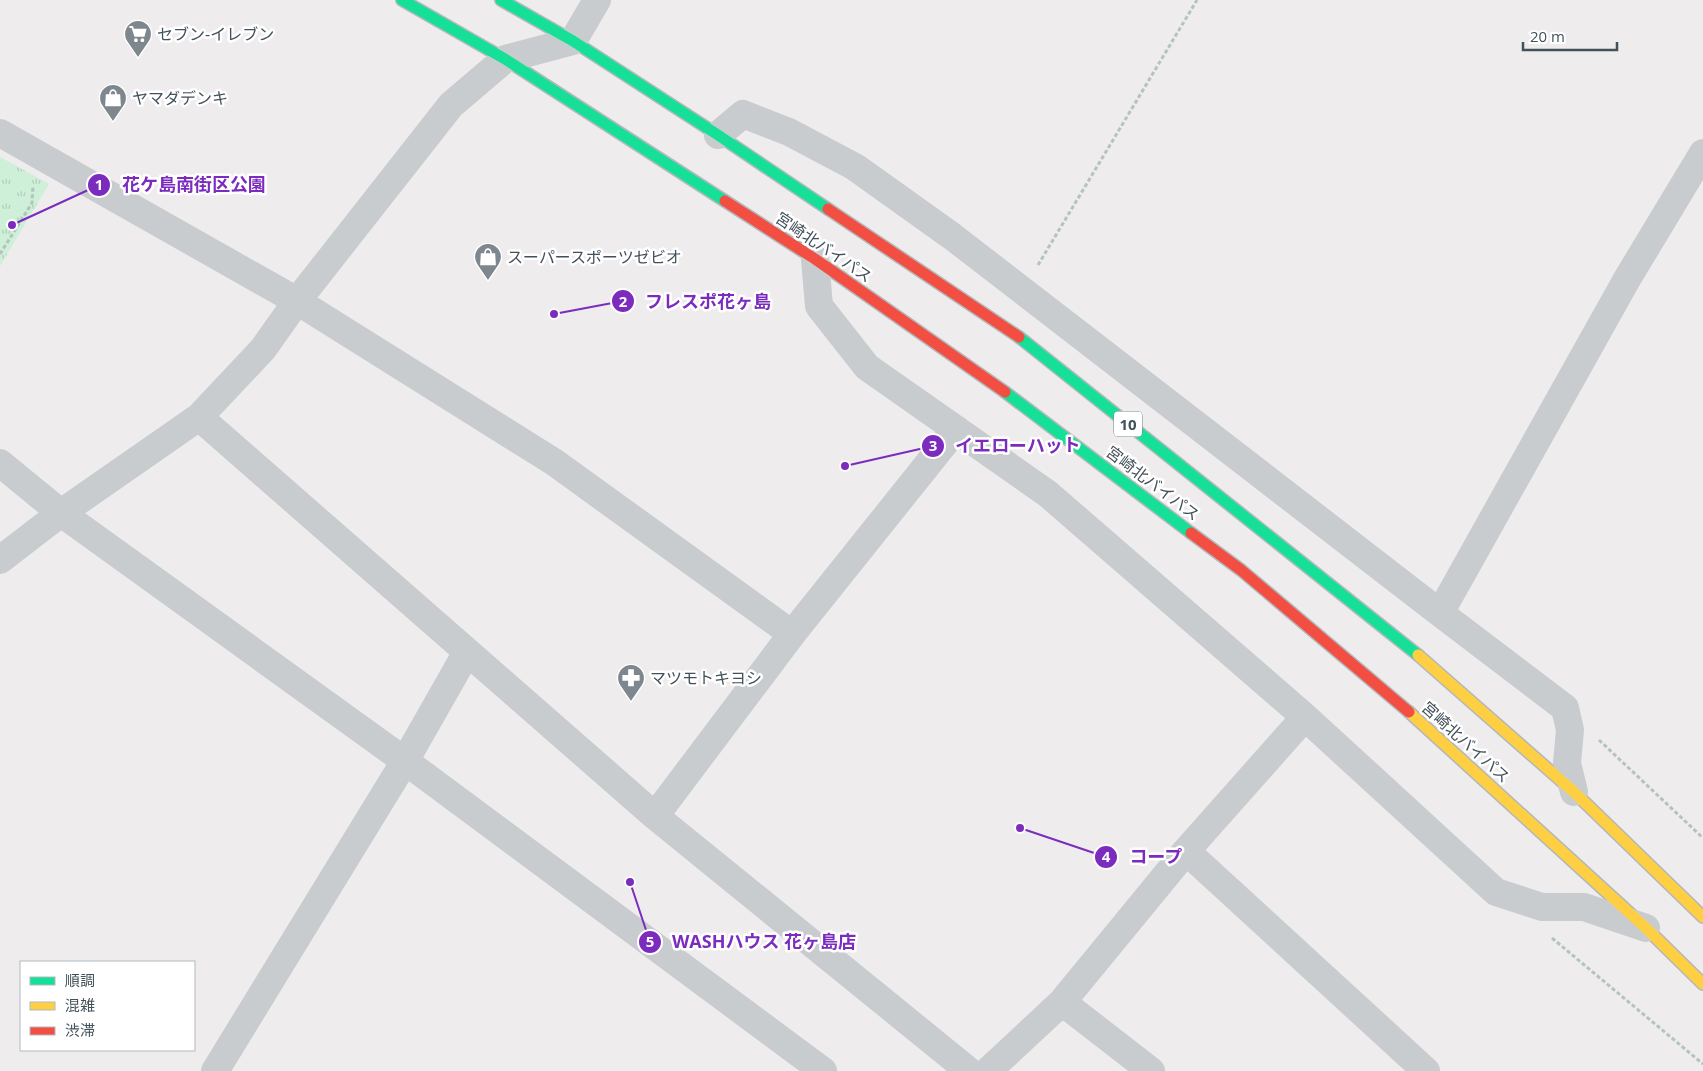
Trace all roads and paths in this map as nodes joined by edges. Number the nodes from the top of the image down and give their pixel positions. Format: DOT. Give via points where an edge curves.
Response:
graph roads {
  1 [pos="402,0"];
  2 [pos="501,0"];
  3 [pos="597,0"];
  4 [pos="1198,0"];
  5 [pos="573,41"];
  6 [pos="506,60"];
  7 [pos="0,133"];
  8 [pos="718,135"];
  9 [pos="1703,153"];
  10 [pos="32,182"];
  11 [pos="0,254"];
  12 [pos="815,259"];
  13 [pos="1023,291"];
  14 [pos="297,301"];
  15 [pos="199,417"];
  16 [pos="956,428"];
  17 [pos="0,464"];
  18 [pos="61,513"];
  19 [pos="0,560"];
  20 [pos="1440,613"];
  21 [pos="792,634"];
  22 [pos="467,652"];
  23 [pos="1566,708"];
  24 [pos="1305,717"];
  25 [pos="405,761"];
  26 [pos="1574,792"];
  27 [pos="655,816"];
  28 [pos="1703,838"];
  29 [pos="1186,851"];
  30 [pos="1703,917"];
  31 [pos="1646,928"];
  32 [pos="1550,937"];
  33 [pos="1703,984"];
  34 [pos="1062,1002"];
  35 [pos="1703,1064"];
  36 [pos="215,1071"];
  37 [pos="823,1071"];
  38 [pos="969,1071"];
  39 [pos="988,1071"];
  40 [pos="1151,1071"];
  41 [pos="1426,1071"];
  1 -- 6 [label="highway, 宮崎北バイパス"];
  2 -- 5 [label="highway, 宮崎北バイパス / 10"];
  3 -- 5 [label="street"];
  4 -- 13 [label="path"];
  5 -- 6 [label="street"];
  5 -- 8 [label="highway, 宮崎北バイパス / 10"];
  6 -- 12 [label="highway, 宮崎北バイパス"];
  6 -- 14 [label="street" via="451,105"];
  7 -- 14 [label="street"];
  8 -- 13 [label="street" via="743,114 789,132 856,167"];
  8 -- 26 [label="highway, 宮崎北バイパス / 10" via="1016,336 1418,655"];
  9 -- 20 [label="street" via="1627,279"];
  10 -- 11 [label="path" via="32,203"];
  12 -- 16 [label="street" via="818,306 867,367"];
  12 -- 31 [label="highway, 宮崎北バイパス" via="1006,392 1241,570 1403,706"];
  13 -- 20 [label="street"];
  14 -- 15 [label="street" via="263,349"];
  14 -- 21 [label="street" via="554,462"];
  15 -- 18 [label="street"];
  15 -- 22 [label="street"];
  16 -- 21 [label="street"];
  16 -- 24 [label="street" via="1048,494"];
  17 -- 18 [label="street"];
  18 -- 19 [label="street"];
  18 -- 25 [label="street"];
  20 -- 23 [label="street"];
  21 -- 27 [label="street"];
  22 -- 25 [label="street"];
  22 -- 27 [label="street"];
  23 -- 26 [label="street" via="1570,730 1566,763"];
  23 -- 28 [label="path"];
  24 -- 29 [label="street"];
  24 -- 31 [label="street" via="1496,892 1542,907 1584,907"];
  25 -- 36 [label="street"];
  25 -- 37 [label="street"];
  26 -- 30 [label="highway, 宮崎北バイパス / 10"];
  27 -- 38 [label="street"];
  29 -- 34 [label="street"];
  29 -- 41 [label="street"];
  31 -- 33 [label="highway, 宮崎北バイパス"];
  32 -- 35 [label="path"];
  34 -- 39 [label="street"];
  34 -- 40 [label="street"];
}
